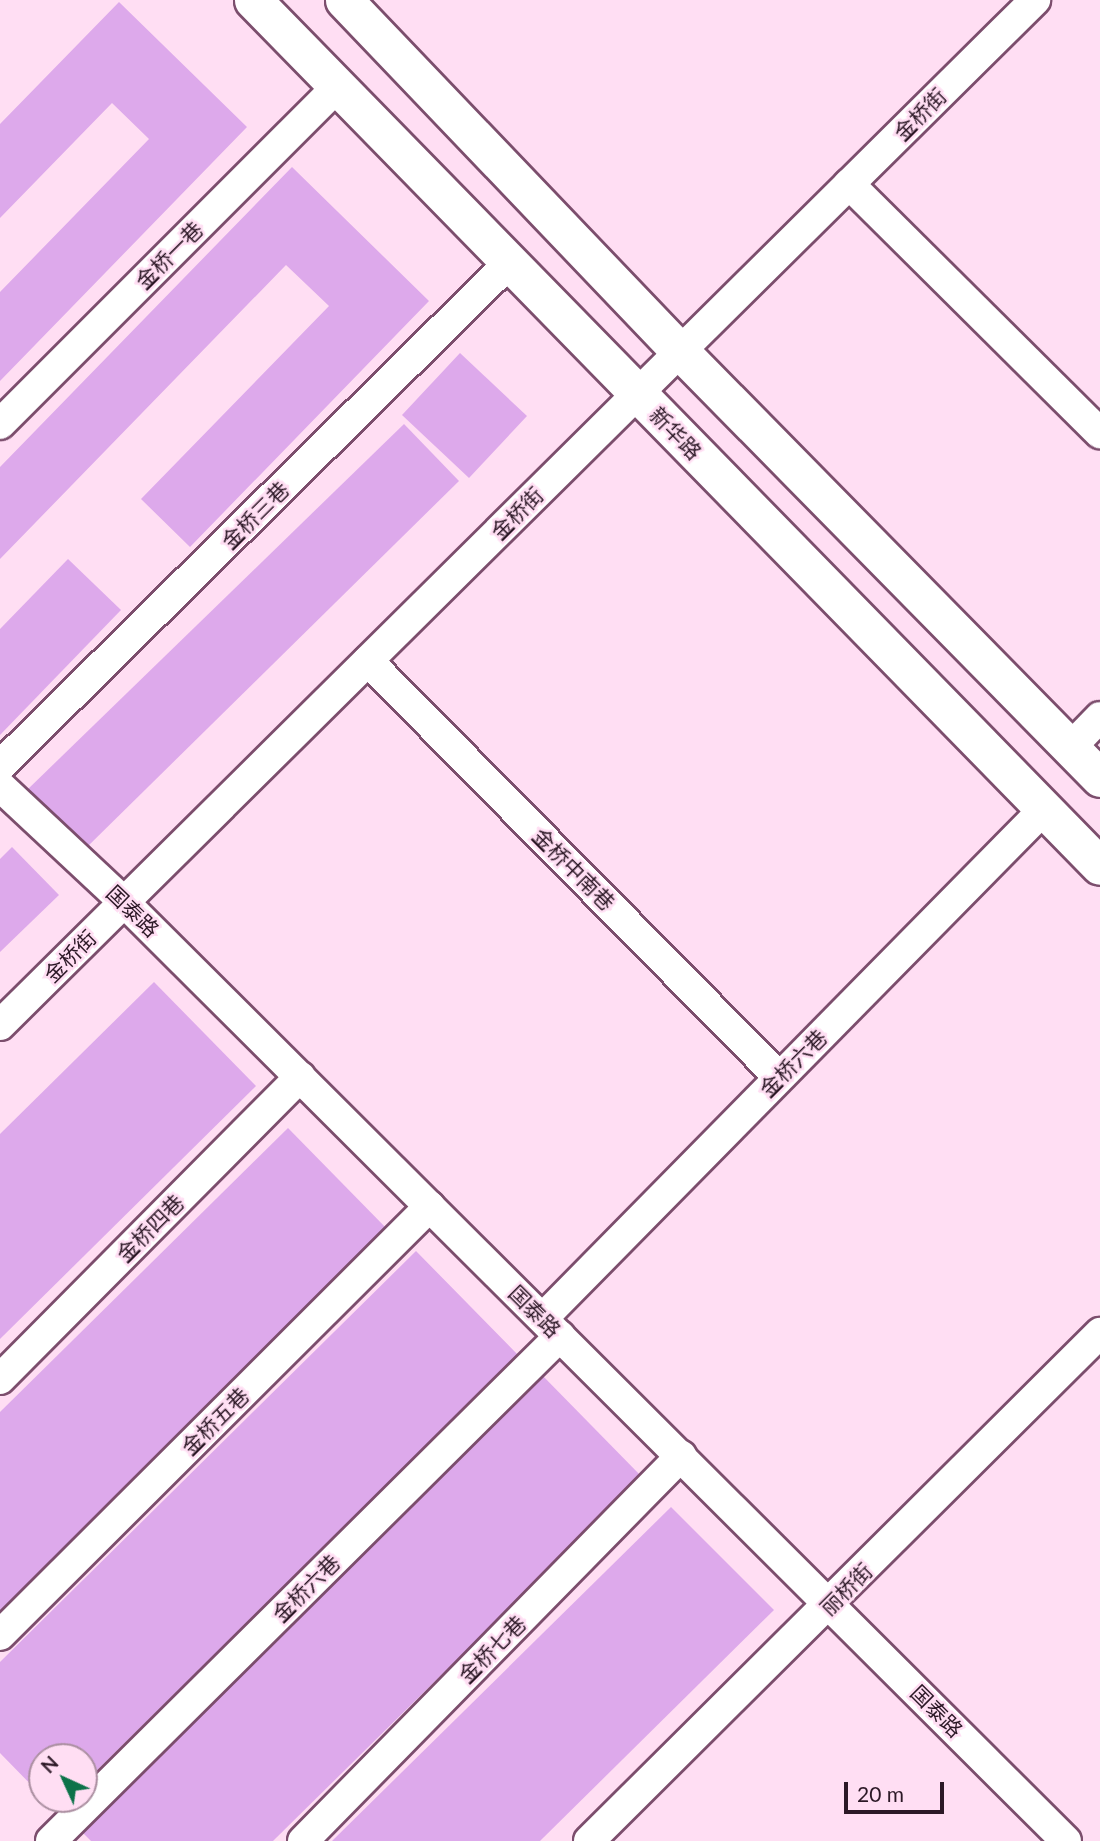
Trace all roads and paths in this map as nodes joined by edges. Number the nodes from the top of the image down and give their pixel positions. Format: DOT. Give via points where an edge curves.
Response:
graph roads {
  1 [pos="253,0"];
  2 [pos="344,0"];
  3 [pos="1035,0"];
  4 [pos="337,87"];
  5 [pos="849,184"];
  6 [pos="509,263"];
  7 [pos="680,351"];
  8 [pos="638,394"];
  9 [pos="1096,422"];
  10 [pos="0,424"];
  11 [pos="368,661"];
  12 [pos="1100,717"];
  13 [pos="1070,748"];
  14 [pos="0,766"];
  15 [pos="1100,778"];
  16 [pos="0,786"];
  17 [pos="1044,809"];
  18 [pos="1100,866"];
  19 [pos="124,902"];
  20 [pos="0,1026"];
  21 [pos="300,1077"];
  22 [pos="779,1077"];
  23 [pos="430,1206"];
  24 [pos="551,1327"];
  25 [pos="1100,1333"];
  26 [pos="0,1379"];
  27 [pos="681,1456"];
  28 [pos="831,1605"];
  29 [pos="0,1635"];
  30 [pos="51,1841"];
  31 [pos="303,1841"];
  32 [pos="589,1841"];
  33 [pos="1066,1841"];
  1 -- 4 [label="street, 新华路"];
  2 -- 7 [label="street"];
  3 -- 5 [label="street, 金桥街"];
  4 -- 6 [label="street, 新华路"];
  4 -- 10 [label="street, 金桥一巷"];
  5 -- 7 [label="street, 金桥街"];
  5 -- 9 [label="street"];
  6 -- 8 [label="street, 新华路"];
  6 -- 14 [label="street, 金桥三巷"];
  7 -- 8 [label="street, 金桥街"];
  7 -- 13 [label="street"];
  8 -- 11 [label="street, 金桥街"];
  8 -- 17 [label="street, 新华路"];
  11 -- 19 [label="street, 金桥街"];
  11 -- 22 [label="street, 金桥中南巷"];
  12 -- 13 [label="street"];
  13 -- 15 [label="street"];
  16 -- 19 [label="street, 国泰路"];
  17 -- 18 [label="street, 新华路"];
  17 -- 22 [label="street, 金桥六巷"];
  19 -- 20 [label="street, 金桥街"];
  19 -- 21 [label="street, 国泰路"];
  21 -- 23 [label="street, 国泰路"];
  21 -- 26 [label="street, 金桥四巷"];
  22 -- 24 [label="street, 金桥六巷"];
  23 -- 24 [label="street, 国泰路"];
  23 -- 29 [label="street, 金桥五巷"];
  24 -- 27 [label="street, 国泰路"];
  24 -- 30 [label="street, 金桥六巷"];
  25 -- 28 [label="street, 丽桥街"];
  27 -- 28 [label="street, 国泰路"];
  27 -- 31 [label="street, 金桥七巷"];
  28 -- 32 [label="street, 丽桥街"];
  28 -- 33 [label="street, 国泰路"];
}
